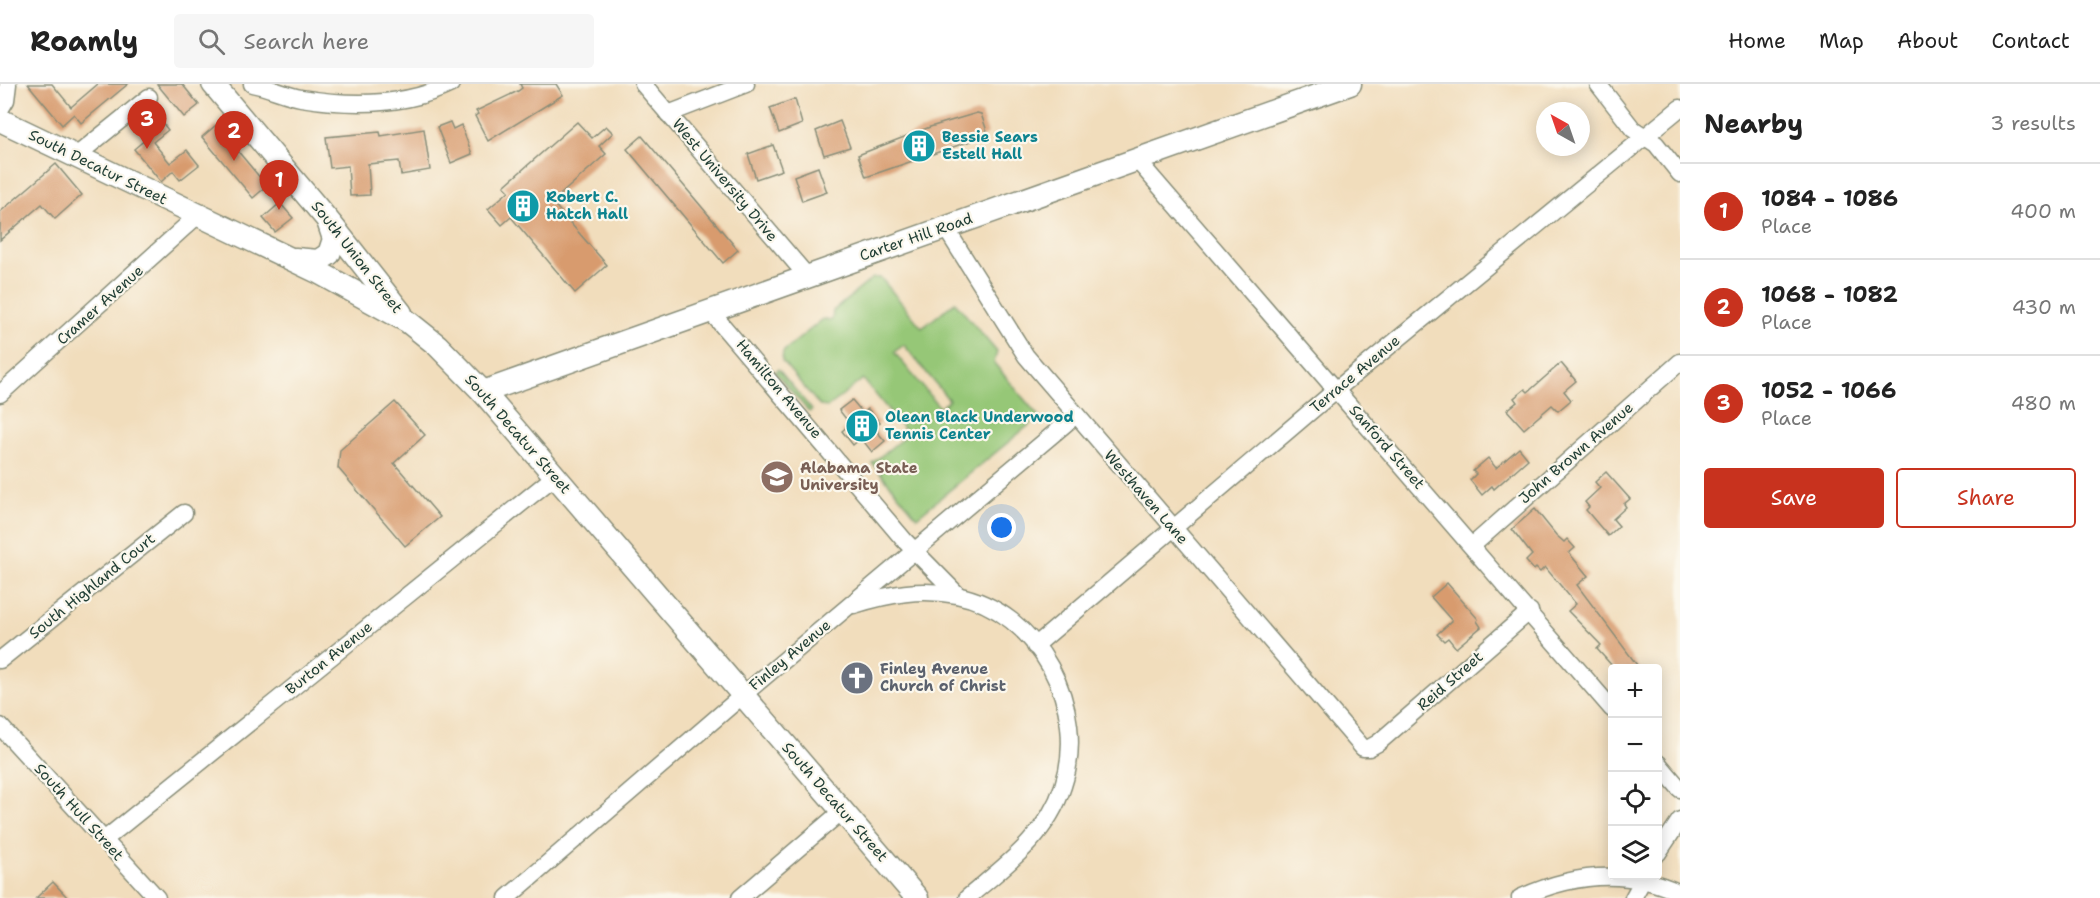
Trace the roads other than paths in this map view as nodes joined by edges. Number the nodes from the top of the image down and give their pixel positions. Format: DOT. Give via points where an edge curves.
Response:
graph roads {
  1 [pos="8,84"];
  2 [pos="213,84"];
  3 [pos="252,84"];
  4 [pos="451,84"];
  5 [pos="643,84"];
  6 [pos="746,84"];
  7 [pos="1350,84"];
  8 [pos="1598,84"];
  9 [pos="150,97"];
  10 [pos="1680,108"];
  11 [pos="0,110"];
  12 [pos="668,114"];
  13 [pos="0,120"];
  14 [pos="1645,136"];
  15 [pos="76,156"];
  16 [pos="1137,160"];
  17 [pos="1680,174"];
  18 [pos="198,215"];
  19 [pos="327,219"];
  20 [pos="945,227"];
  21 [pos="288,258"];
  22 [pos="807,276"];
  23 [pos="711,312"];
  24 [pos="407,321"];
  25 [pos="1680,362"];
  26 [pos="1337,388"];
  27 [pos="483,392"];
  28 [pos="0,394"];
  29 [pos="1076,415"];
  30 [pos="554,477"];
  31 [pos="184,513"];
  32 [pos="1173,529"];
  33 [pos="1473,545"];
  34 [pos="915,550"];
  35 [pos="958,595"];
  36 [pos="848,607"];
  37 [pos="1530,611"];
  38 [pos="1035,646"];
  39 [pos="0,660"];
  40 [pos="743,695"];
  41 [pos="1608,704"];
  42 [pos="0,726"];
  43 [pos="1369,748"];
  44 [pos="1662,768"];
  45 [pos="1680,789"];
  46 [pos="842,811"];
  47 [pos="1680,820"];
  48 [pos="104,840"];
  49 [pos="1662,847"];
  50 [pos="1608,876"];
  51 [pos="1643,880"];
  52 [pos="1649,880"];
  53 [pos="1680,893"];
  54 [pos="157,898"];
  55 [pos="507,898"];
  56 [pos="740,898"];
  57 [pos="917,898"];
  58 [pos="967,898"];
  59 [pos="1520,898"];
  60 [pos="1634,898"];
  1 -- 11 [label="street"];
  2 -- 19 [label="main road, South Union Street"];
  3 -- 4 [label="street" via="301,98 361,103 412,98"];
  5 -- 12 [label="street, West University Drive"];
  6 -- 12 [label="street"];
  7 -- 16 [label="main road, Carter Hill Road"];
  8 -- 14 [label="street" via="1633,129"];
  9 -- 15 [label="street"];
  10 -- 14 [label="street, Terrace Avenue"];
  12 -- 22 [label="street, West University Drive"];
  13 -- 15 [label="main road, South Decatur Street"];
  14 -- 17 [label="street"];
  14 -- 26 [label="street, Terrace Avenue"];
  15 -- 18 [label="main road, South Decatur Street"];
  16 -- 20 [label="main road, Carter Hill Road"];
  16 -- 26 [label="street, Sanford Street"];
  18 -- 21 [label="main road, South Decatur Street"];
  18 -- 28 [label="street, Cramer Avenue"];
  19 -- 21 [label="main road" via="334,239 329,254 318,261"];
  19 -- 24 [label="main road, South Union Street"];
  20 -- 22 [label="main road, Carter Hill Road"];
  20 -- 29 [label="street, Westhaven Lane" via="1026,356"];
  21 -- 24 [label="main road, South Decatur Street"];
  22 -- 23 [label="main road, Carter Hill Road"];
  23 -- 27 [label="main road, Carter Hill Road"];
  23 -- 34 [label="street, Hamilton Avenue"];
  24 -- 27 [label="main road, South Decatur Street"];
  25 -- 33 [label="street, John Brown Avenue"];
  26 -- 32 [label="street, Terrace Avenue"];
  26 -- 33 [label="street, Sanford Street"];
  27 -- 30 [label="main road, South Decatur Street"];
  29 -- 32 [label="street, Westhaven Lane"];
  29 -- 34 [label="street, Finley Avenue"];
  30 -- 40 [label="main road, South Decatur Street"];
  30 -- 48 [label="street, Burton Avenue"];
  31 -- 39 [label="street, South Highland Court"];
  32 -- 38 [label="street, Terrace Avenue"];
  32 -- 43 [label="street, Westhaven Lane" via="1358,743"];
  33 -- 37 [label="street, Sanford Street"];
  34 -- 35 [label="street, Hamilton Avenue"];
  34 -- 36 [label="street, Finley Avenue"];
  35 -- 36 [label="street" via="915,591"];
  35 -- 38 [label="street" via="1004,616 1022,629"];
  36 -- 40 [label="street, Finley Avenue"];
  37 -- 41 [label="street, Sanford Street"];
  37 -- 43 [label="street, Reid Street"];
  38 -- 58 [label="street" via="1057,678 1067,709 1070,750 1063,787 1049,818 1033,840"];
  40 -- 46 [label="main road, South Decatur Street"];
  40 -- 55 [label="street, Finley Avenue"];
  42 -- 48 [label="street, South Hull Street"];
  44 -- 45 [label="street"];
  46 -- 56 [label="street"];
  46 -- 57 [label="main road, South Decatur Street"];
  47 -- 49 [label="street"];
  48 -- 54 [label="street, South Hull Street"];
  50 -- 59 [label="street" via="1554,884"];
  51 -- 60 [label="street"];
  52 -- 53 [label="street"];
}
